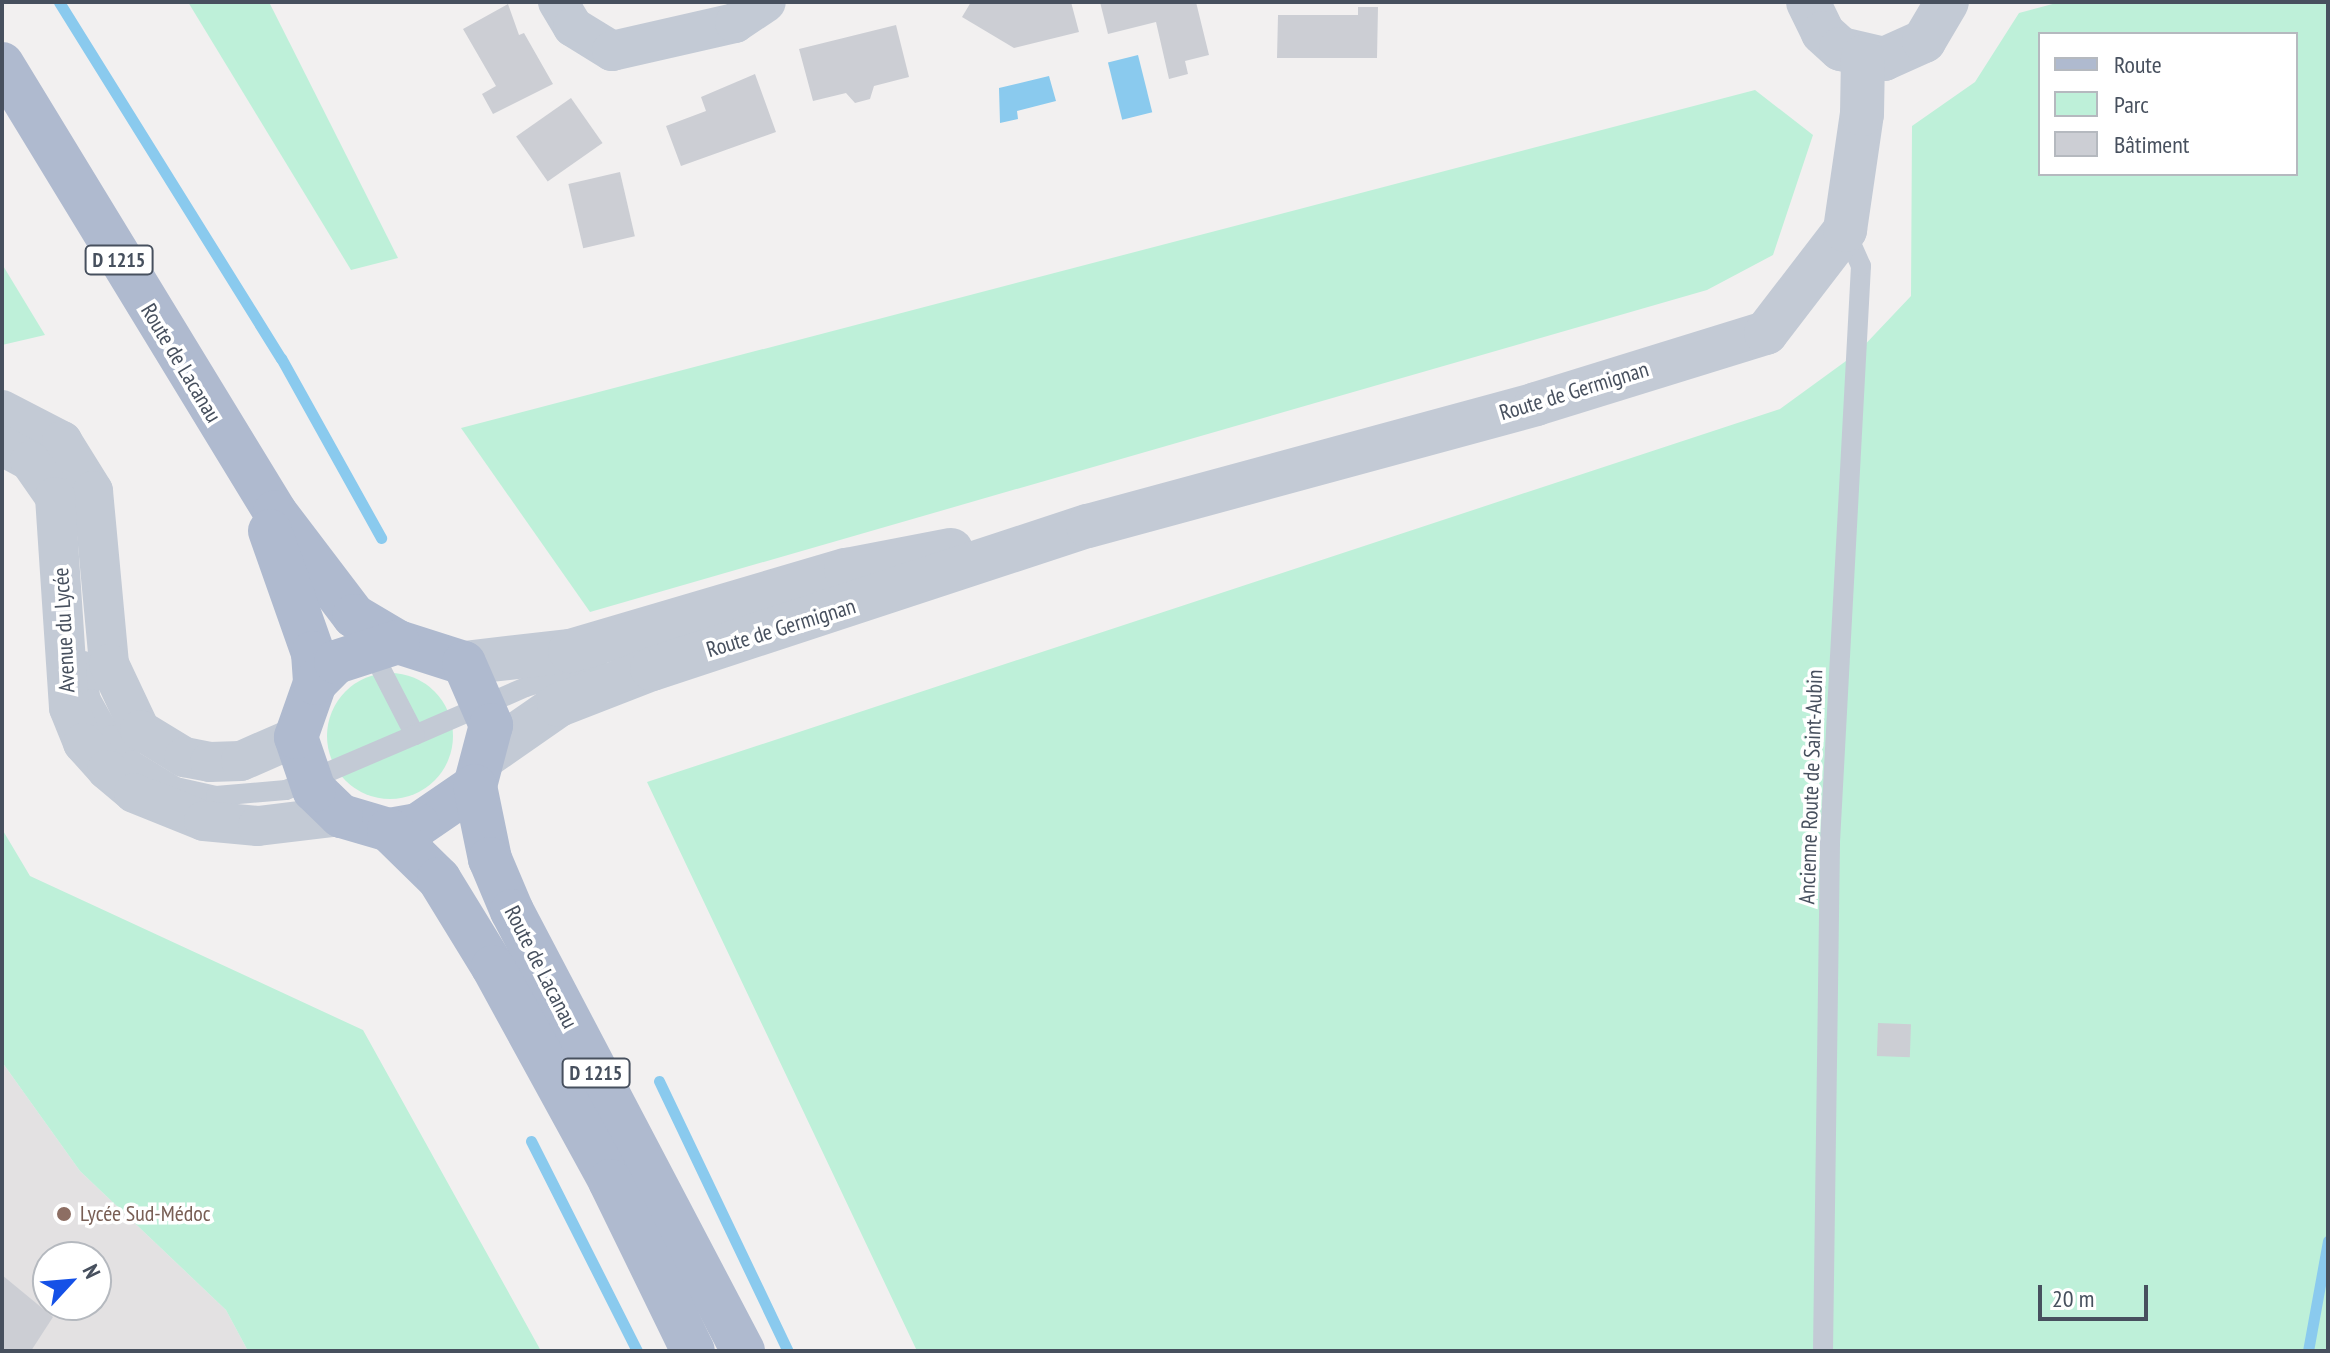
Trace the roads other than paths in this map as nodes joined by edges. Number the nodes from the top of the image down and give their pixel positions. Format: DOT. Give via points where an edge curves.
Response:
graph roads {
  1 [pos="558,2"];
  2 [pos="766,2"];
  3 [pos="1808,2"];
  4 [pos="1947,2"];
  5 [pos="1863,57"];
  6 [pos="2,64"];
  7 [pos="1845,230"];
  8 [pos="2,410"];
  9 [pos="2,446"];
  10 [pos="236,456"];
  11 [pos="55,497"];
  12 [pos="1088,526"];
  13 [pos="1003,540"];
  14 [pos="374,635"];
  15 [pos="464,663"];
  16 [pos="315,683"];
  17 [pos="486,705"];
  18 [pos="415,735"];
  19 [pos="296,737"];
  20 [pos="481,770"];
  21 [pos="309,781"];
  22 [pos="341,816"];
  23 [pos="389,830"];
  24 [pos="693,1351"];
  25 [pos="743,1351"];
  26 [pos="1823,1351"];
  1 -- 2 [label="street" via="573,27 612,51 735,23"];
  3 -- 5 [label="street" via="1823,33"];
  4 -- 5 [label="street" via="1924,41 1884,59"];
  5 -- 7 [label="street, Route de Germignan" via="1862,114"];
  6 -- 10 [label="main road, Route de Lacanau / D 1215"];
  7 -- 12 [label="street, Route de Germignan" via="1766,333 1536,404"];
  7 -- 26 [label="lane, Ancienne Route de Saint-Aubin" via="1861,266 1830,842"];
  8 -- 19 [label="street, Avenue du Lycée" via="62,441 93,491 109,664 140,730 184,757 210,762 241,761"];
  9 -- 11 [label="street" via="30,461"];
  10 -- 14 [label="main road, Route de Lacanau / D 1215"];
  10 -- 16 [label="main road, Route de Lacanau / D 1215" via="286,569 313,653"];
  11 -- 21 [label="lane" via="77,561 86,681 98,714 132,760 176,787 216,796 250,796"];
  11 -- 22 [label="street, Avenue du Lycée" via="69,708 83,743 107,770 134,793 204,821 258,826"];
  12 -- 13 [label="street, Route de Germignan"];
  12 -- 20 [label="street, Route de Germignan" via="600,687 535,718"];
  13 -- 15 [label="street, Route de Germignan" via="846,570 570,651"];
  13 -- 17 [label="lane"];
  14 -- 15 [label="main road"];
  14 -- 16 [label="main road"];
  14 -- 18 [label="lane"];
  15 -- 17 [label="main road"];
  16 -- 19 [label="main road"];
  17 -- 18 [label="lane"];
  17 -- 20 [label="main road, Route de Lacanau"];
  18 -- 21 [label="lane"];
  19 -- 21 [label="main road"];
  20 -- 23 [label="main road" via="418,825"];
  20 -- 25 [label="main road, Route de Lacanau / D 1215" via="490,859 512,911"];
  21 -- 22 [label="main road"];
  22 -- 23 [label="main road"];
  23 -- 24 [label="main road, Route de Lacanau / D 1215" via="439,879 486,955 610,1181"];
}
